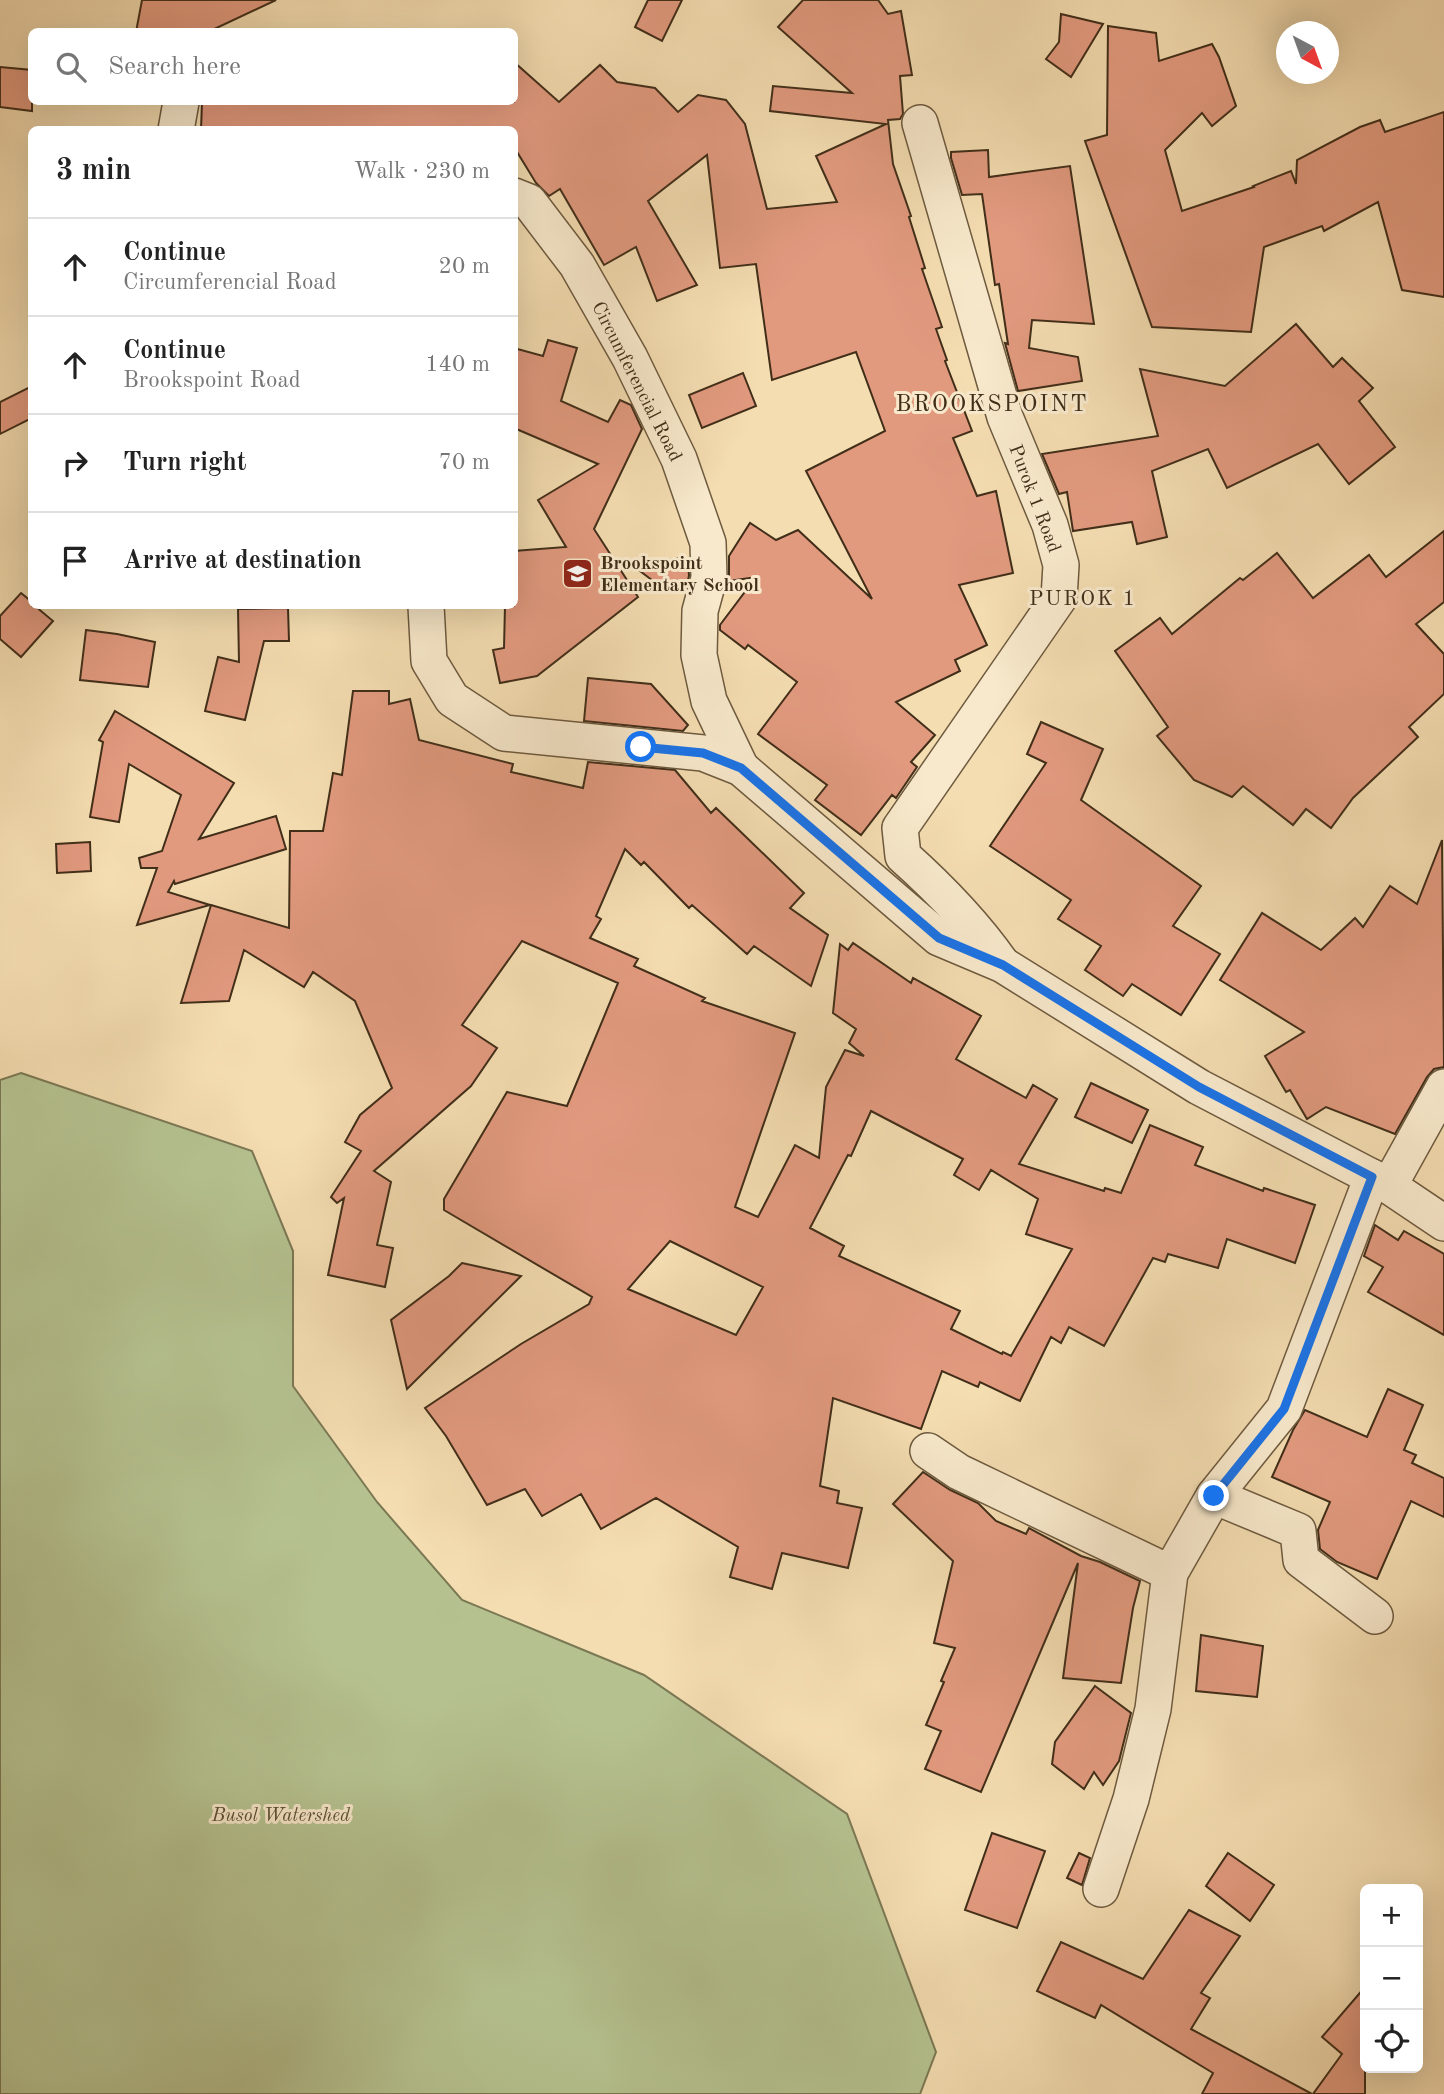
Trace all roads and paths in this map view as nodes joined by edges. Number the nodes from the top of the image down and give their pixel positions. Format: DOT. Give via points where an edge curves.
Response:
graph roads {
  1 [pos="180,105"];
  2 [pos="920,123"];
  3 [pos="177,126"];
  4 [pos="518,198"];
  5 [pos="426,609"];
  6 [pos="741,768"];
  7 [pos="1003,965"];
  8 [pos="1444,1087"];
  9 [pos="1380,1181"];
  10 [pos="1444,1223"];
  11 [pos="929,1451"];
  12 [pos="1214,1496"];
  13 [pos="1170,1573"];
  14 [pos="1376,1616"];
  15 [pos="1101,1889"];
  1 -- 3 [label="street"];
  2 -- 7 [label="street, Purok 1 Road" via="1005,416 1061,565 1059,598 900,828 903,856 936,885"];
  4 -- 6 [label="street, Circumferencial Road" via="529,202 577,265 630,358 679,459 708,544 709,578 700,611 699,655 709,701"];
  5 -- 6 [label="street" via="429,662 452,699 504,733 703,753"];
  6 -- 7 [label="street" via="939,938"];
  7 -- 9 [label="street" via="1199,1087"];
  8 -- 9 [label="street"];
  9 -- 10 [label="street"];
  9 -- 12 [label="street" via="1284,1409"];
  11 -- 13 [label="street" via="959,1472"];
  12 -- 13 [label="street"];
  12 -- 14 [label="street" via="1298,1531 1301,1560"];
  13 -- 15 [label="street" via="1153,1709 1131,1799"];
}
